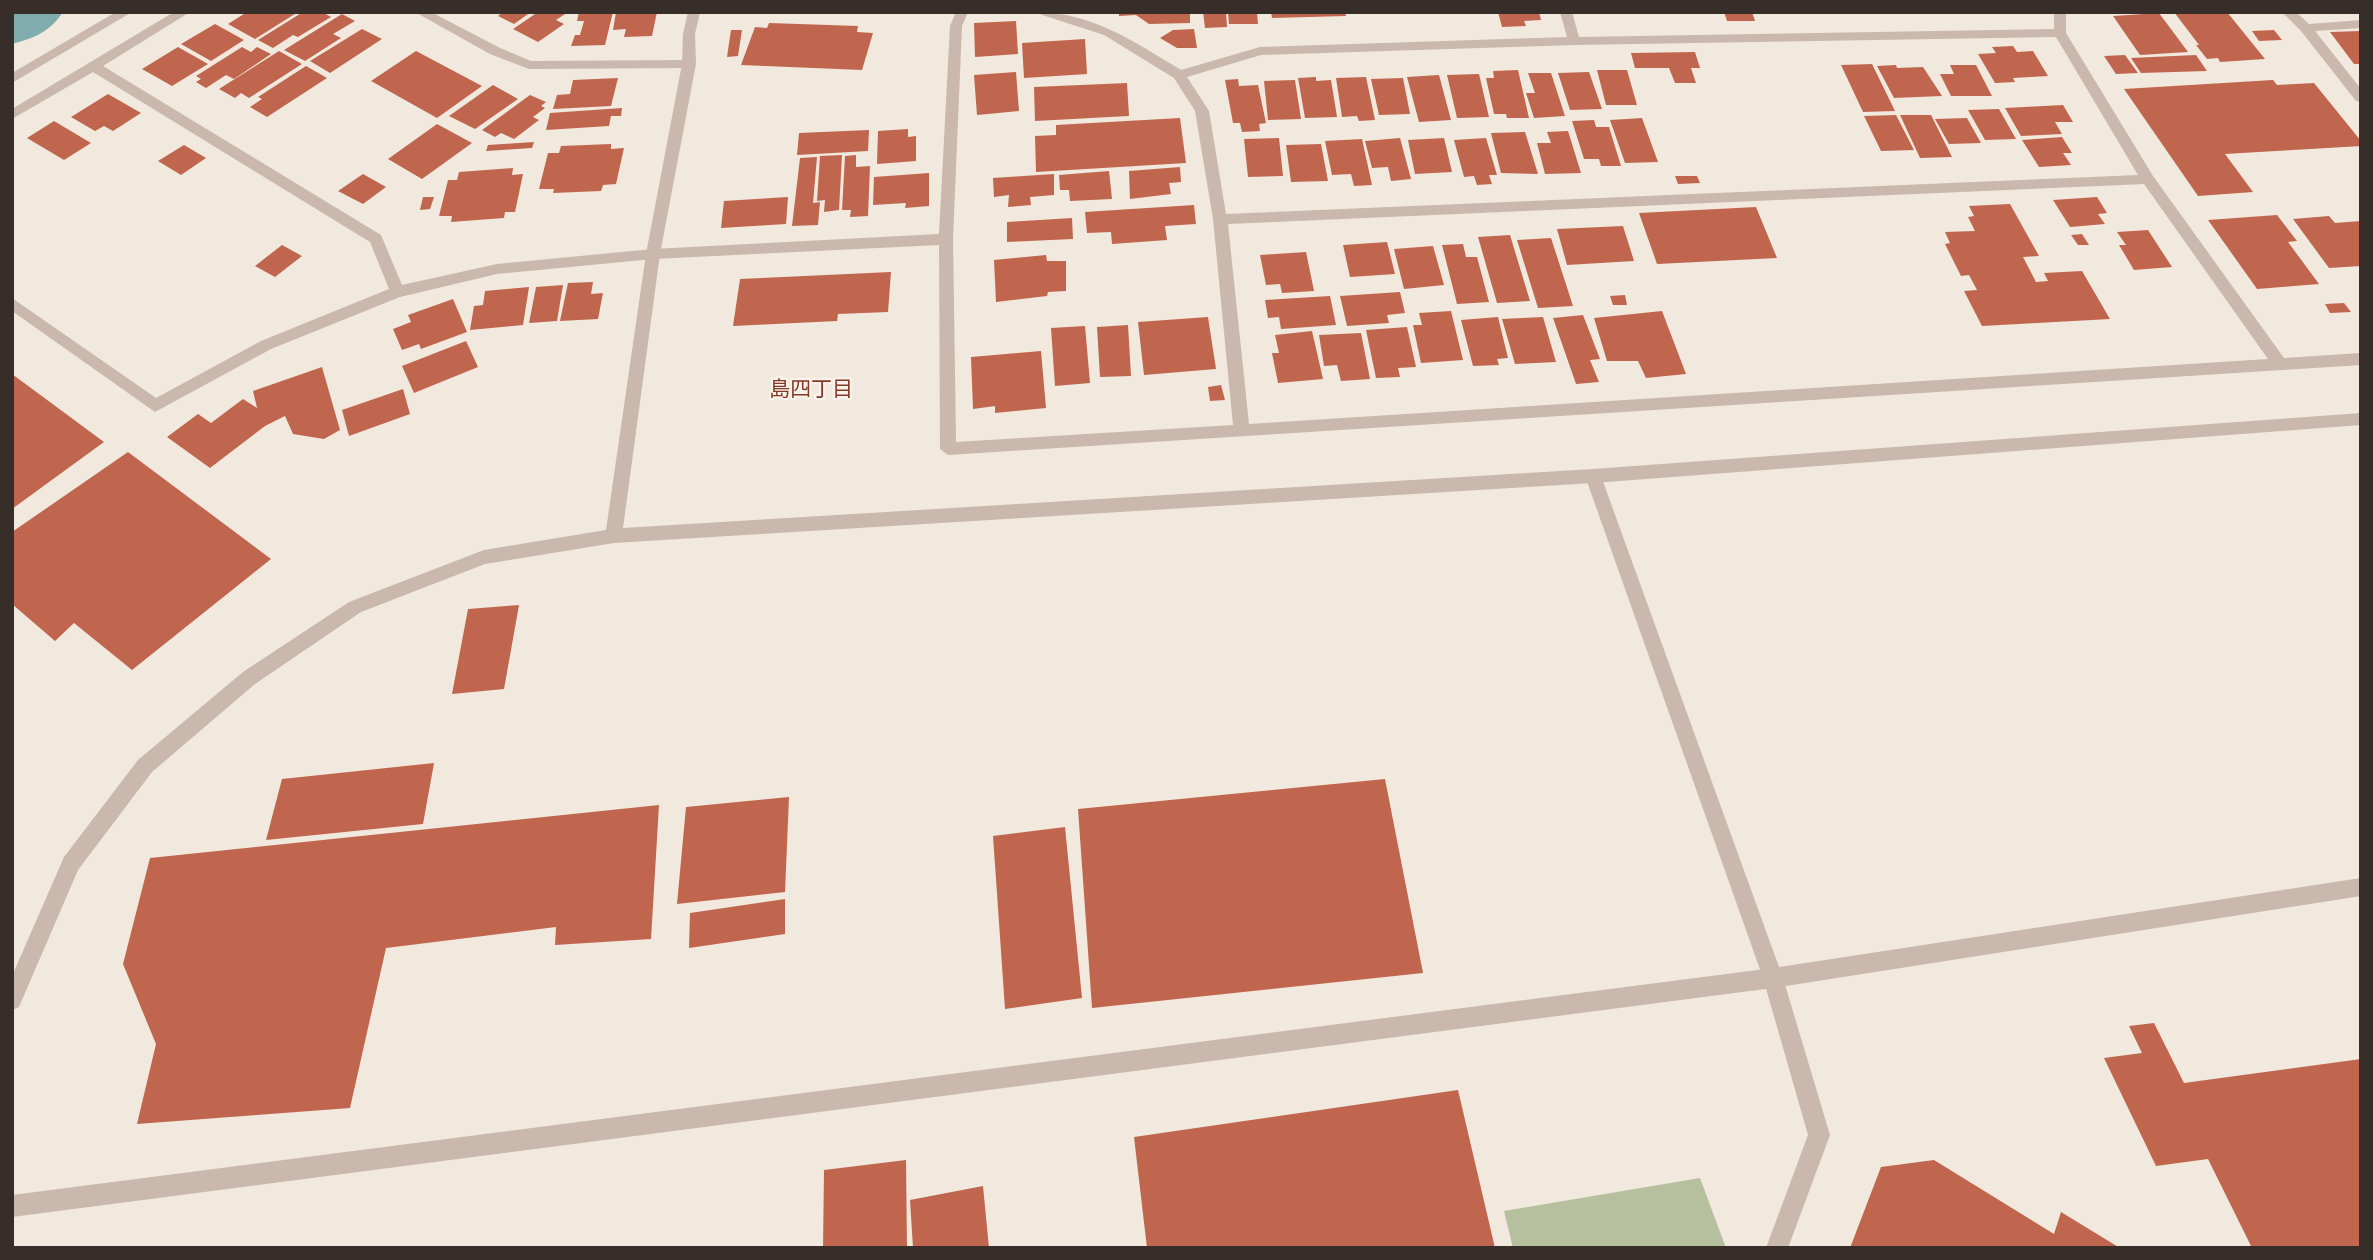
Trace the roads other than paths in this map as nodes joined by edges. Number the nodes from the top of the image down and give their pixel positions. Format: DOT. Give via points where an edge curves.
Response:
graph roads {
  1 [pos="126,12"];
  2 [pos="184,12"];
  3 [pos="421,12"];
  4 [pos="694,12"];
  5 [pos="962,12"];
  6 [pos="1039,12"];
  7 [pos="1566,12"];
  8 [pos="2060,12"];
  9 [pos="2288,12"];
  10 [pos="2361,24"];
  11 [pos="2306,28"];
  12 [pos="2060,33"];
  13 [pos="1574,41"];
  14 [pos="689,64"];
  15 [pos="93,66"];
  16 [pos="1179,75"];
  17 [pos="12,79"];
  18 [pos="2361,97"];
  19 [pos="12,115"];
  20 [pos="2148,179"];
  21 [pos="1220,219"];
  22 [pos="946,239"];
  23 [pos="653,254"];
  24 [pos="397,292"];
  25 [pos="12,303"];
  26 [pos="2361,359"];
  27 [pos="2280,364"];
  28 [pos="2361,419"];
  29 [pos="1242,431"];
  30 [pos="1593,476"];
  31 [pos="614,536"];
  32 [pos="2361,887"];
  33 [pos="1773,978"];
  34 [pos="12,1000"];
  35 [pos="12,1206"];
  36 [pos="1777,1248"];
  1 -- 17 [label="street"];
  2 -- 15 [label="street"];
  3 -- 14 [label="street" via="529,65"];
  4 -- 14 [label="street"];
  5 -- 22 [label="street" via="956,26"];
  6 -- 16 [label="street" via="1109,32"];
  7 -- 13 [label="street"];
  8 -- 12 [label="street"];
  9 -- 11 [label="street"];
  10 -- 11 [label="street"];
  11 -- 18 [label="street"];
  12 -- 13 [label="street"];
  12 -- 20 [label="street"];
  13 -- 16 [label="street" via="1260,51"];
  14 -- 23 [label="street"];
  15 -- 19 [label="street"];
  15 -- 24 [label="street" via="376,239"];
  16 -- 21 [label="street" via="1202,111"];
  20 -- 21 [label="street"];
  20 -- 27 [label="street"];
  21 -- 29 [label="street"];
  22 -- 23 [label="street"];
  22 -- 29 [label="street" via="947,449"];
  23 -- 24 [label="street" via="497,269"];
  23 -- 31 [label="street"];
  24 -- 25 [label="street" via="266,345 155,406"];
  26 -- 27 [label="street"];
  27 -- 29 [label="street"];
  28 -- 30 [label="street"];
  30 -- 31 [label="street"];
  30 -- 33 [label="street"];
  31 -- 34 [label="street" via="484,557 355,607 249,678 145,766 71,864"];
  32 -- 33 [label="street"];
  33 -- 35 [label="street"];
  33 -- 36 [label="street" via="1819,1135"];
}
